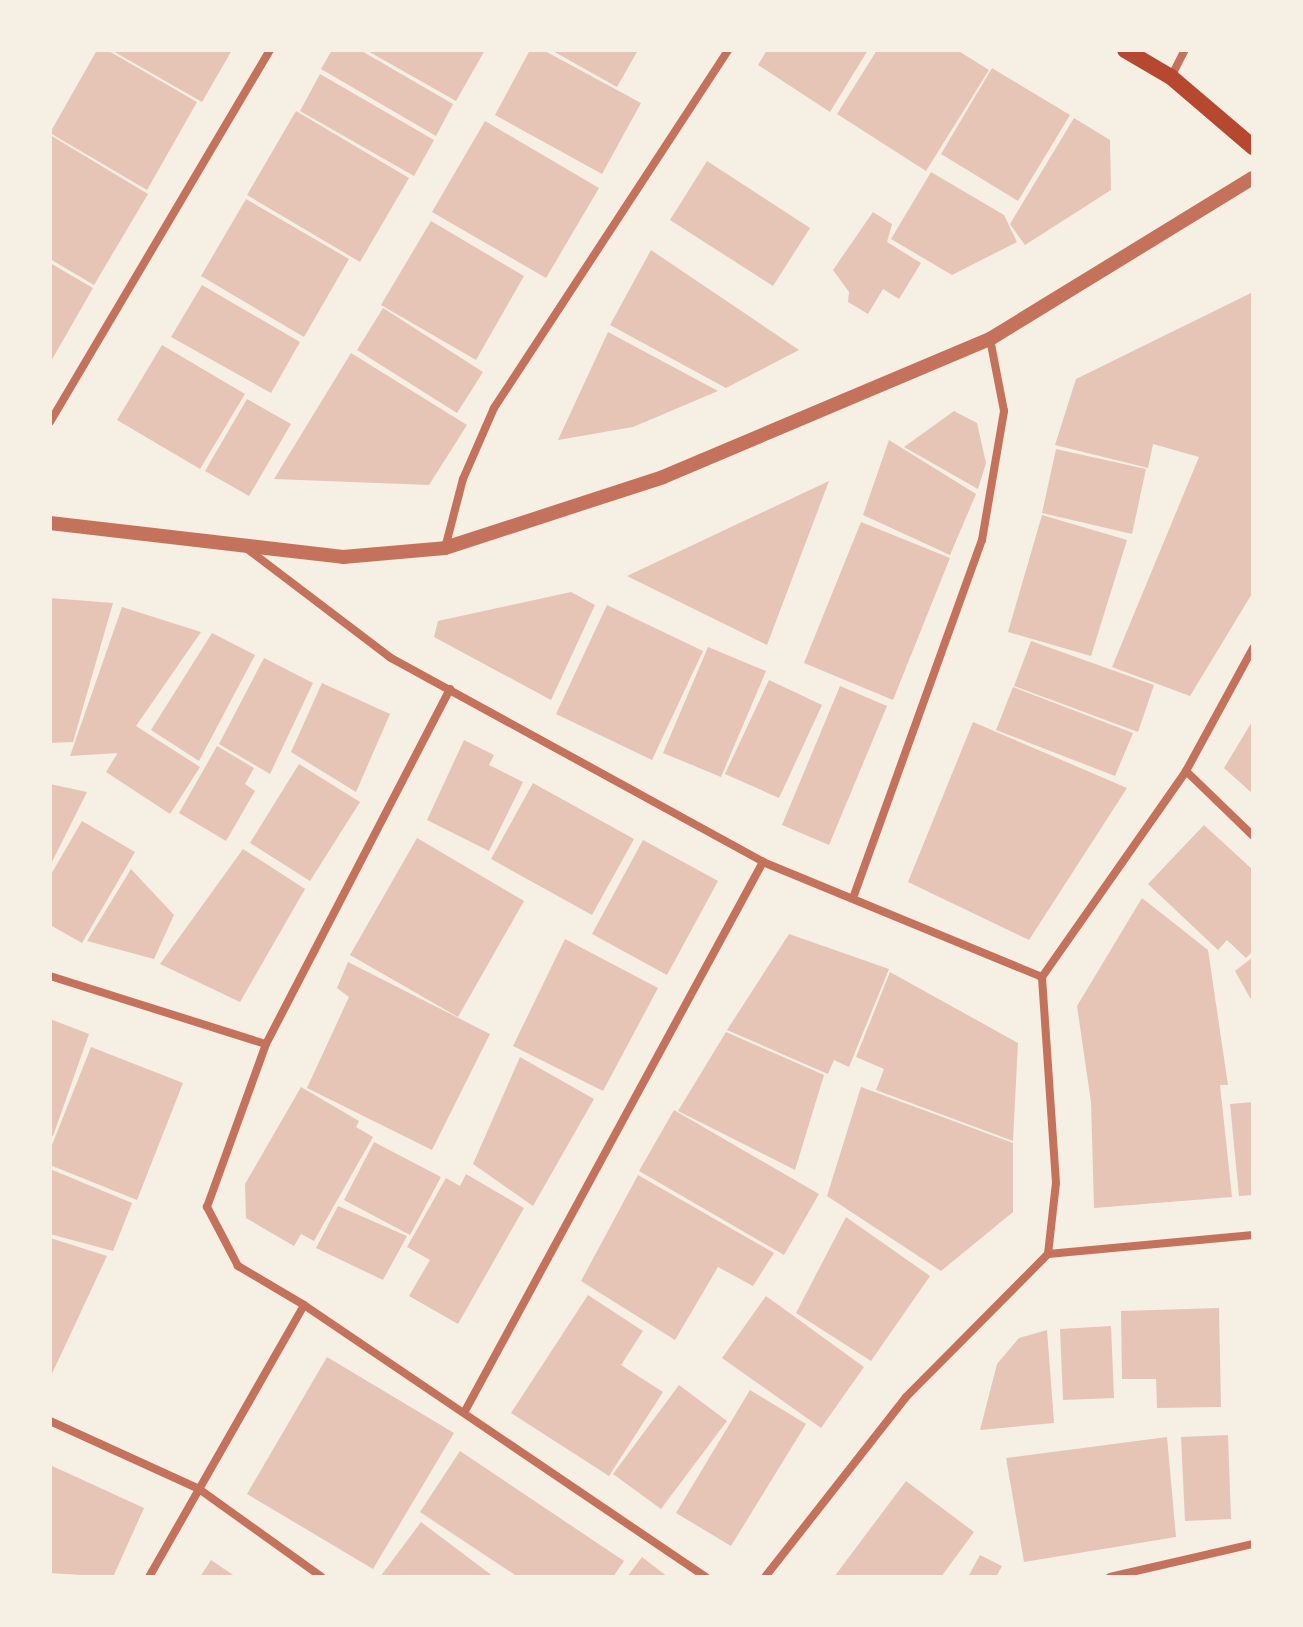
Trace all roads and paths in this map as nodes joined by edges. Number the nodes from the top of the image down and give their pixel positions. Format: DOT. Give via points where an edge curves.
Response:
graph roads {
  1 [pos="270,50"];
  2 [pos="728,50"];
  3 [pos="1125,50"];
  4 [pos="1185,50"];
  5 [pos="1171,77"];
  6 [pos="1253,147"];
  7 [pos="1253,178"];
  8 [pos="990,339"];
  9 [pos="50,422"];
  10 [pos="50,523"];
  11 [pos="244,546"];
  12 [pos="445,548"];
  13 [pos="1253,648"];
  14 [pos="450,689"];
  15 [pos="1186,771"];
  16 [pos="1253,836"];
  17 [pos="763,862"];
  18 [pos="853,898"];
  19 [pos="50,976"];
  20 [pos="1042,977"];
  21 [pos="266,1044"];
  22 [pos="1253,1235"];
  23 [pos="1048,1254"];
  24 [pos="304,1305"];
  25 [pos="465,1411"];
  26 [pos="50,1421"];
  27 [pos="199,1489"];
  28 [pos="1253,1544"];
  29 [pos="149,1577"];
  30 [pos="322,1577"];
  31 [pos="706,1577"];
  32 [pos="765,1577"];
  33 [pos="1110,1577"];
  1 -- 9 [label="street"];
  2 -- 12 [label="street" via="494,408 463,479"];
  3 -- 5 [label="main road"];
  4 -- 5 [label="street"];
  5 -- 6 [label="main road"];
  7 -- 8 [label="street"];
  8 -- 12 [label="street" via="663,477"];
  8 -- 18 [label="street" via="1004,411 982,540"];
  10 -- 11 [label="street"];
  11 -- 12 [label="street" via="343,557"];
  11 -- 14 [label="street" via="391,658"];
  13 -- 15 [label="street"];
  14 -- 17 [label="street"];
  14 -- 21 [label="street"];
  15 -- 16 [label="street"];
  15 -- 20 [label="street"];
  17 -- 18 [label="street"];
  17 -- 25 [label="street"];
  18 -- 20 [label="street"];
  19 -- 21 [label="street"];
  20 -- 23 [label="street" via="1056,1183"];
  21 -- 24 [label="street" via="207,1207 238,1266"];
  22 -- 23 [label="street"];
  23 -- 32 [label="street" via="906,1397"];
  24 -- 25 [label="street"];
  24 -- 27 [label="street"];
  25 -- 31 [label="street"];
  26 -- 27 [label="street"];
  27 -- 29 [label="street"];
  27 -- 30 [label="street"];
  28 -- 33 [label="street"];
}
